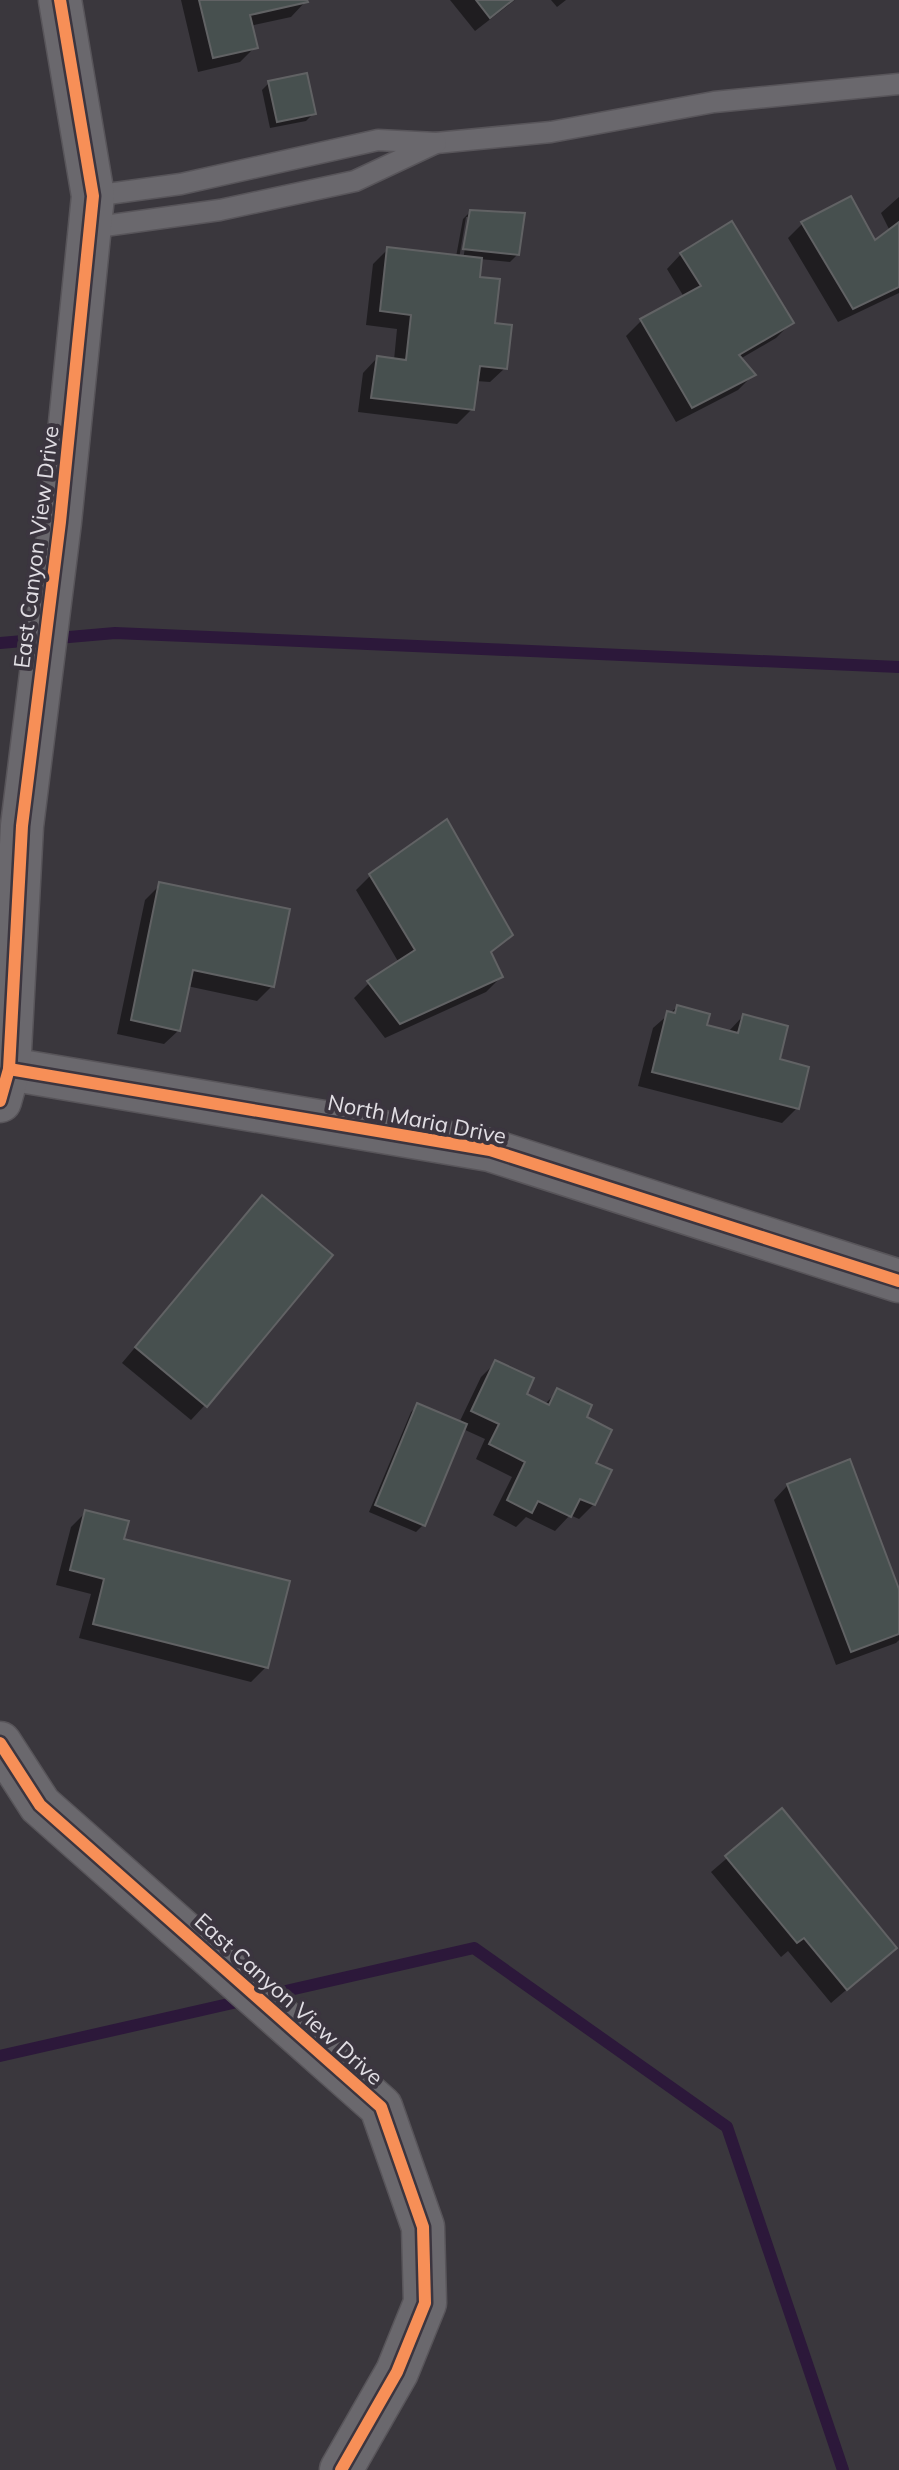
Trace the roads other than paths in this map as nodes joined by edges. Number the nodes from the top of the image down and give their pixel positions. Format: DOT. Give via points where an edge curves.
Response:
graph roads {
  1 [pos="60,0"];
  2 [pos="899,84"];
  3 [pos="436,143"];
  4 [pos="91,212"];
  5 [pos="4,1085"];
  6 [pos="899,1281"];
  7 [pos="0,1743"];
  8 [pos="341,2470"];
  1 -- 4 [label="street, East Canyon View Drive"];
  2 -- 3 [label="lane" via="745,98 551,132"];
  3 -- 4 [label="lane" via="378,140 181,184"];
  3 -- 4 [label="lane" via="355,181 220,210"];
  4 -- 5 [label="street, East Canyon View Drive" via="22,826"];
  5 -- 6 [label="street, North Maria Drive" via="490,1150"];
  7 -- 8 [label="street, East Canyon View Drive" via="40,1805 381,2107 423,2227 425,2303 397,2372"];
}
